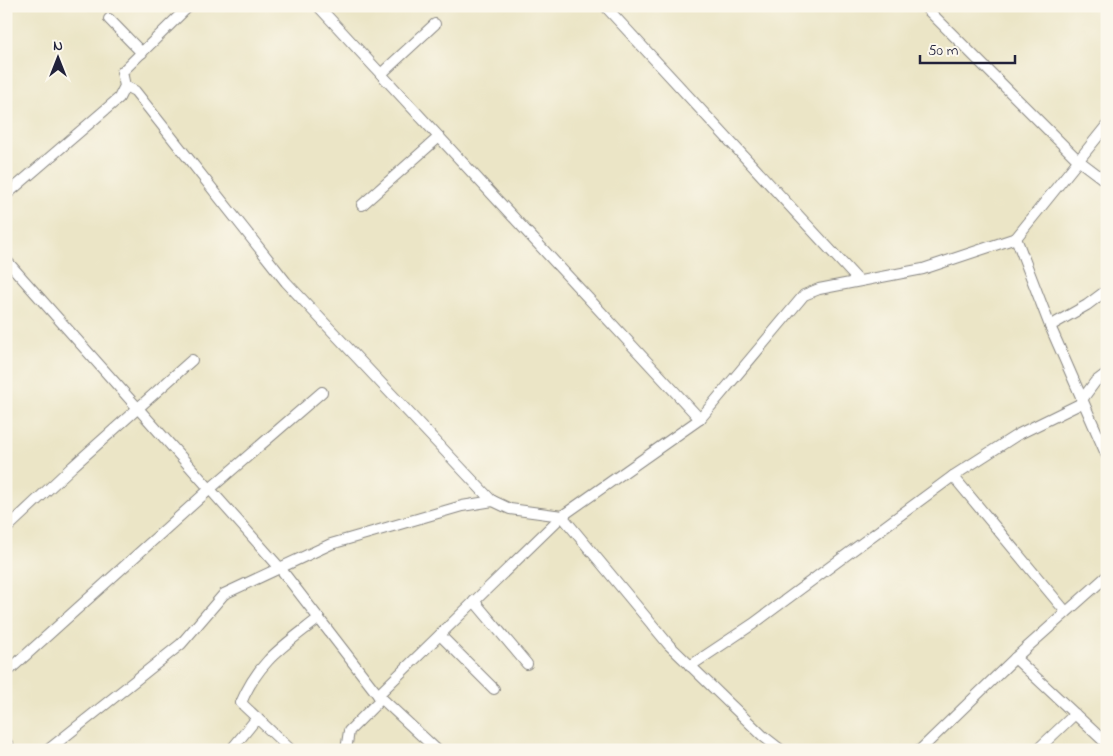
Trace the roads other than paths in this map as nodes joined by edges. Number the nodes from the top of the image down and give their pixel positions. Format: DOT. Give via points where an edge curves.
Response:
graph roads {
  1 [pos="189,6"];
  2 [pos="318,6"];
  3 [pos="605,6"];
  4 [pos="924,6"];
  5 [pos="109,19"];
  6 [pos="435,24"];
  7 [pos="142,53"];
  8 [pos="381,74"];
  9 [pos="124,86"];
  10 [pos="1107,125"];
  11 [pos="439,137"];
  12 [pos="1078,160"];
  13 [pos="1107,182"];
  14 [pos="6,195"];
  15 [pos="362,205"];
  16 [pos="1016,238"];
  17 [pos="6,260"];
  18 [pos="859,282"];
  19 [pos="1107,290"];
  20 [pos="1050,326"];
  21 [pos="192,360"];
  22 [pos="1107,373"];
  23 [pos="322,392"];
  24 [pos="1081,402"];
  25 [pos="139,408"];
  26 [pos="700,419"];
  27 [pos="1107,456"];
  28 [pos="953,476"];
  29 [pos="211,488"];
  30 [pos="493,501"];
  31 [pos="562,516"];
  32 [pos="6,529"];
  33 [pos="280,568"];
  34 [pos="1107,576"];
  35 [pos="474,601"];
  36 [pos="1066,612"];
  37 [pos="319,618"];
  38 [pos="440,635"];
  39 [pos="1016,658"];
  40 [pos="527,664"];
  41 [pos="690,666"];
  42 [pos="6,672"];
  43 [pos="494,689"];
  44 [pos="380,697"];
  45 [pos="1074,714"];
  46 [pos="257,718"];
  47 [pos="6,742"];
  48 [pos="1107,744"];
  49 [pos="11,750"];
  50 [pos="48,750"];
  51 [pos="231,750"];
  52 [pos="291,750"];
  53 [pos="346,750"];
  54 [pos="437,750"];
  55 [pos="780,750"];
  56 [pos="920,750"];
  57 [pos="1037,750"];
  1 -- 7 [label="street"];
  2 -- 8 [label="street"];
  3 -- 18 [label="street"];
  4 -- 12 [label="street"];
  5 -- 7 [label="street"];
  6 -- 8 [label="street"];
  7 -- 9 [label="street" via="122,72"];
  8 -- 11 [label="street"];
  9 -- 14 [label="street" via="119,98"];
  9 -- 30 [label="street" via="135,91 286,282"];
  10 -- 12 [label="street"];
  11 -- 15 [label="street"];
  11 -- 26 [label="street"];
  12 -- 13 [label="street"];
  12 -- 16 [label="street"];
  16 -- 18 [label="street" via="923,269"];
  16 -- 20 [label="street"];
  17 -- 25 [label="street"];
  18 -- 26 [label="street" via="804,295"];
  19 -- 20 [label="street"];
  20 -- 24 [label="street"];
  21 -- 25 [label="street"];
  22 -- 24 [label="street" via="1095,382"];
  23 -- 29 [label="street"];
  24 -- 27 [label="street"];
  24 -- 28 [label="street" via="1017,434"];
  25 -- 29 [label="street"];
  25 -- 32 [label="street"];
  26 -- 31 [label="street"];
  28 -- 36 [label="street"];
  28 -- 41 [label="street" via="761,618"];
  29 -- 33 [label="street"];
  29 -- 42 [label="street"];
  30 -- 31 [label="street" via="510,509"];
  30 -- 33 [label="street" via="462,506 331,544"];
  31 -- 35 [label="street"];
  31 -- 41 [label="street" via="668,645"];
  33 -- 37 [label="street"];
  33 -- 50 [label="street" via="224,594 181,644"];
  34 -- 36 [label="street"];
  35 -- 38 [label="street"];
  35 -- 40 [label="street"];
  36 -- 39 [label="street"];
  37 -- 44 [label="street"];
  37 -- 46 [label="street" via="268,659 251,679 240,703"];
  38 -- 43 [label="street"];
  38 -- 44 [label="street"];
  39 -- 45 [label="street"];
  39 -- 56 [label="street"];
  41 -- 55 [label="street"];
  44 -- 53 [label="street" via="349,731"];
  44 -- 54 [label="street"];
  45 -- 48 [label="street"];
  45 -- 57 [label="street"];
  46 -- 51 [label="street"];
  46 -- 52 [label="street"];
  47 -- 49 [label="street"];
}
